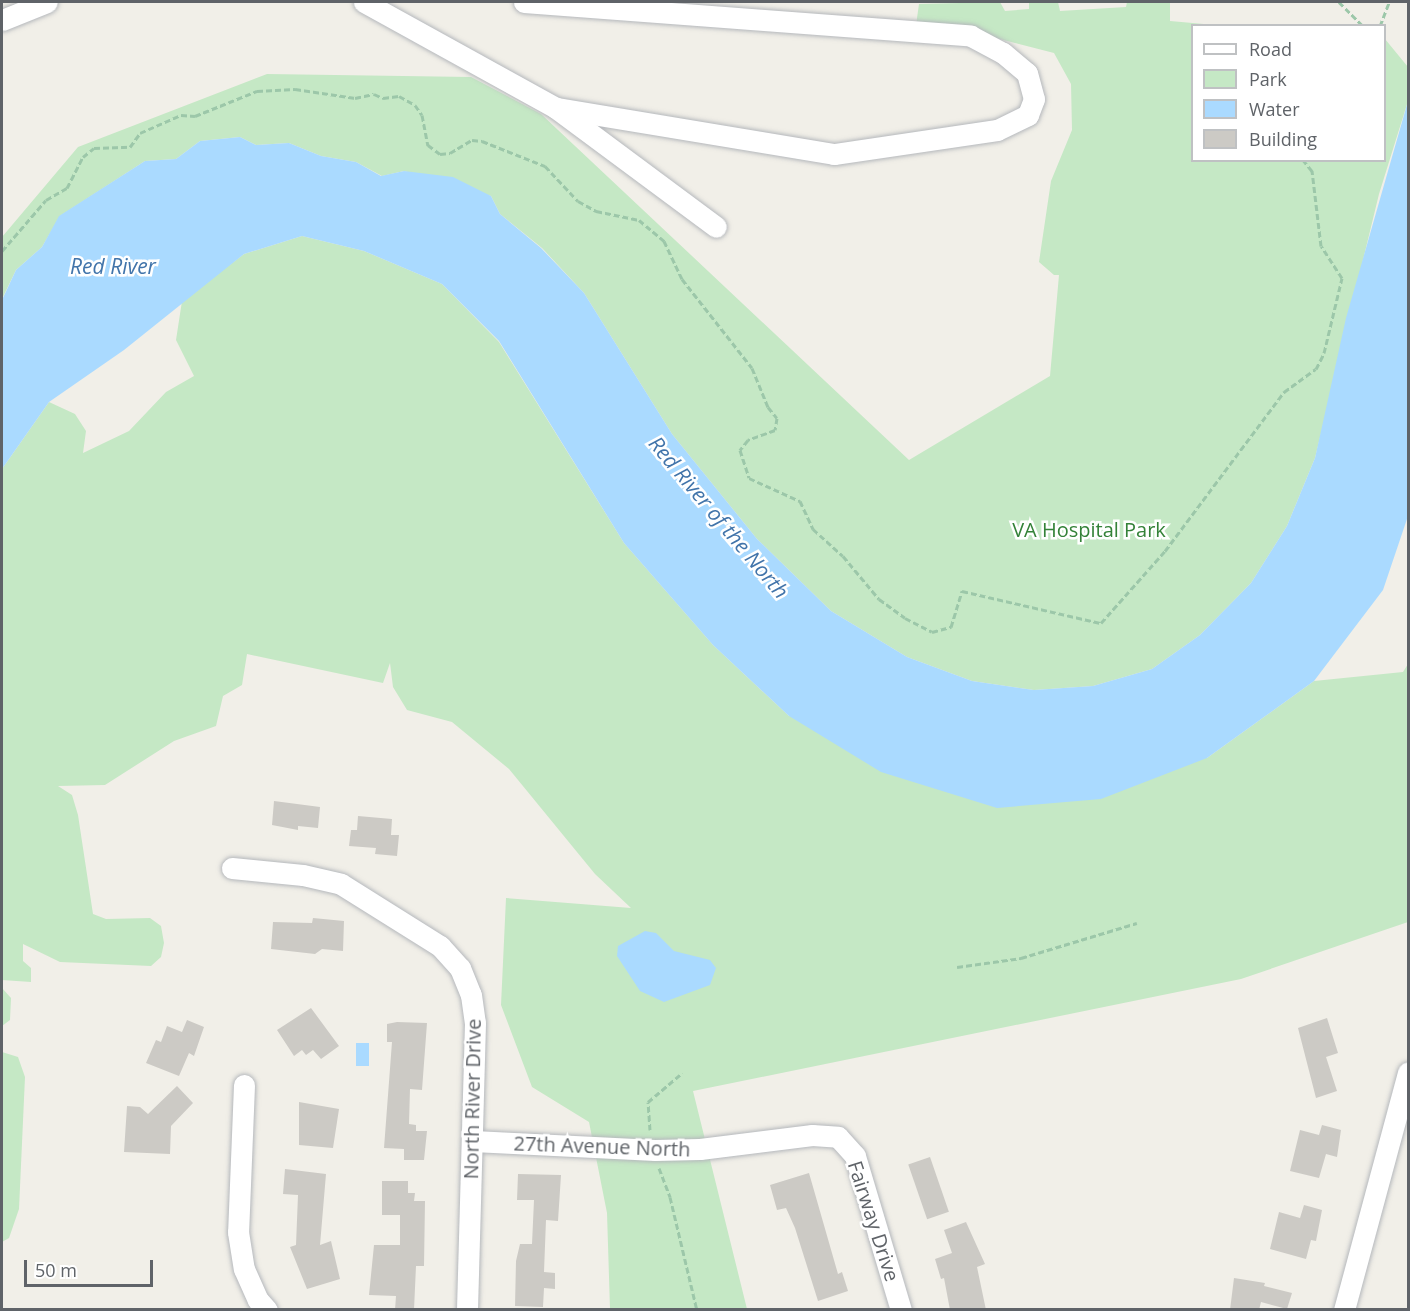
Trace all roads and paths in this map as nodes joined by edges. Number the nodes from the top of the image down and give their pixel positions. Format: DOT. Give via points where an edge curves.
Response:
graph roads {
  1 [pos="47,2"];
  2 [pos="364,2"];
  3 [pos="524,2"];
  4 [pos="1339,2"];
  5 [pos="1389,2"];
  6 [pos="2,20"];
  7 [pos="1361,24"];
  8 [pos="1381,24"];
  9 [pos="556,108"];
  10 [pos="1305,162"];
  11 [pos="716,227"];
  12 [pos="2,251"];
  13 [pos="232,868"];
  14 [pos="1137,923"];
  15 [pos="957,967"];
  16 [pos="1408,1072"];
  17 [pos="682,1073"];
  18 [pos="244,1085"];
  19 [pos="838,1137"];
  20 [pos="473,1142"];
  21 [pos="653,1150"];
  22 [pos="267,1310"];
  23 [pos="467,1310"];
  24 [pos="697,1310"];
  25 [pos="901,1310"];
  26 [pos="1344,1310"];
  1 -- 6 [label="street"];
  2 -- 9 [label="street"];
  3 -- 9 [label="street" via="971,36 1003,52 1027,73 1035,99 1028,115 997,130 834,154"];
  4 -- 7 [label="path"];
  5 -- 8 [label="path"];
  9 -- 11 [label="street"];
  10 -- 12 [label="path" via="1312,171 1321,246 1342,278 1324,353 1316,369 1284,392 1165,551 1101,623 962,591 951,627 932,632 896,612 813,529 800,501 749,478 740,450 748,440 775,430 777,418 768,407 752,368 682,279 664,241 639,220 596,211 578,201 545,166 482,141 472,140 450,153 440,154 428,145 422,115 415,105 399,96 335,96 295,89 258,91 195,117 181,115 140,133 130,147 94,148 82,157 67,188 46,200"];
  13 -- 20 [label="street, North River Drive" via="303,875 341,884 440,946 460,968 471,995 475,1023"];
  14 -- 15 [label="path" via="1021,958"];
  16 -- 26 [label="street"];
  17 -- 21 [label="path" via="648,1102"];
  18 -- 22 [label="street" via="238,1232 244,1269"];
  19 -- 21 [label="street, 27th Avenue North" via="812,1135 700,1149"];
  19 -- 25 [label="street, Fairway Drive" via="855,1156"];
  20 -- 21 [label="street, 27th Avenue North"];
  20 -- 23 [label="street, North River Drive"];
  21 -- 24 [label="path" via="670,1197"];
}
